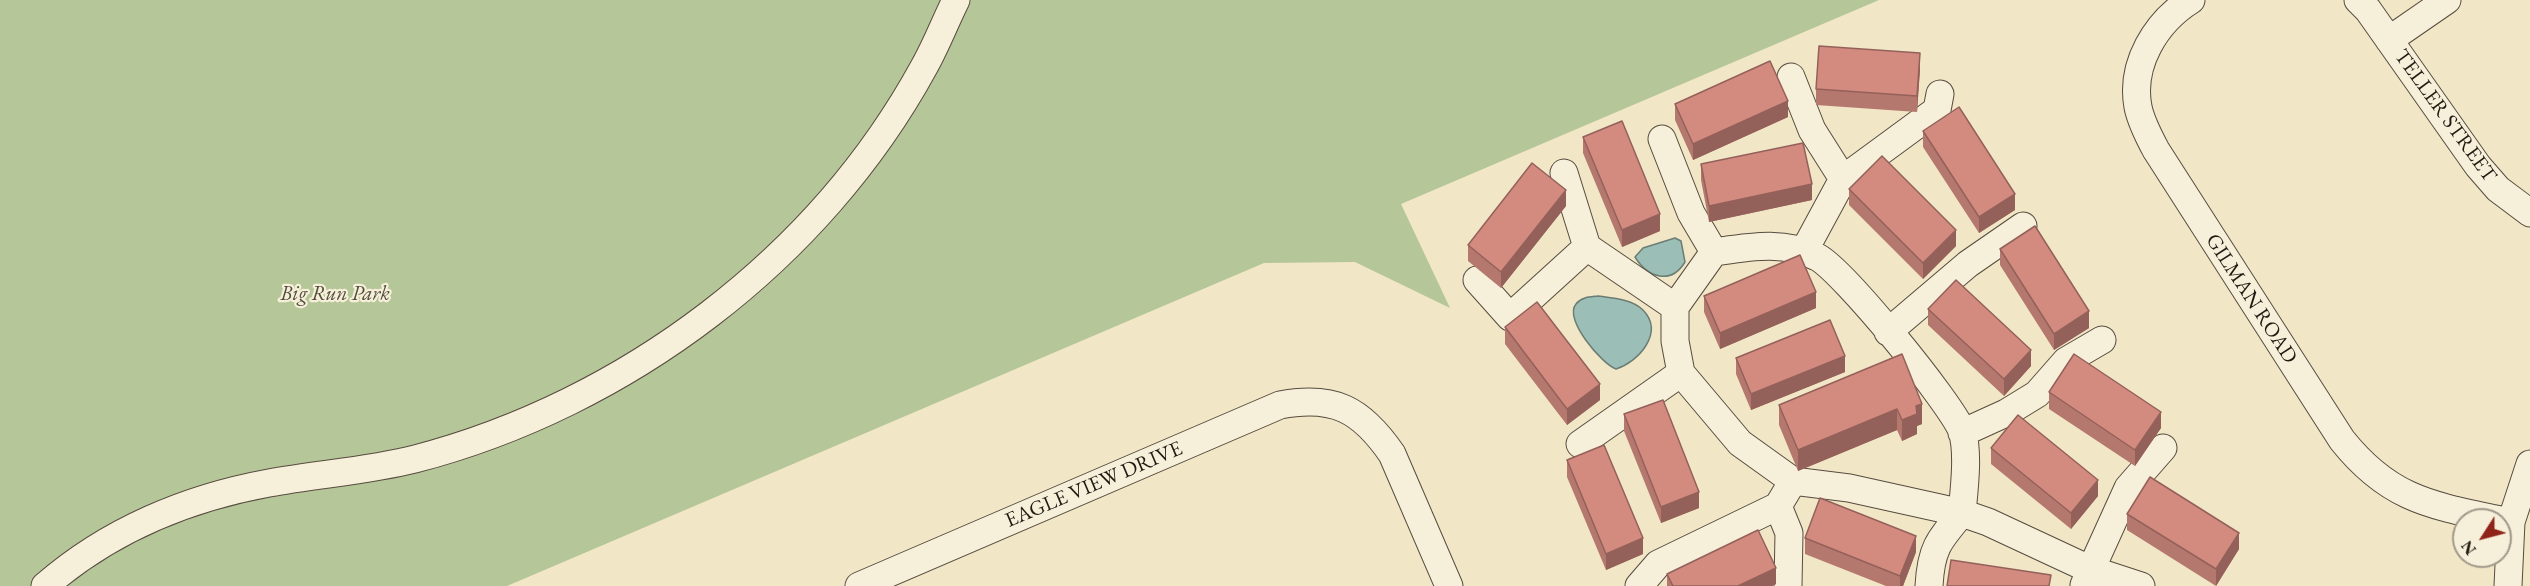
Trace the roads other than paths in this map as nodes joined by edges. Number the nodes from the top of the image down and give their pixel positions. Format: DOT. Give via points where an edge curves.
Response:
graph roads {
  1 [pos="956,0"];
  2 [pos="2191,0"];
  3 [pos="2358,0"];
  4 [pos="2448,0"];
  5 [pos="2389,40"];
  6 [pos="1791,77"];
  7 [pos="1940,94"];
  8 [pos="1662,140"];
  9 [pos="1564,173"];
  10 [pos="1843,179"];
  11 [pos="2530,213"];
  12 [pos="2023,226"];
  13 [pos="1587,247"];
  14 [pos="1714,252"];
  15 [pos="1803,253"];
  16 [pos="1477,280"];
  17 [pos="1675,307"];
  18 [pos="1888,332"];
  19 [pos="2102,340"];
  20 [pos="1681,373"];
  21 [pos="1962,433"];
  22 [pos="1580,444"];
  23 [pos="2163,448"];
  24 [pos="2530,464"];
  25 [pos="1793,481"];
  26 [pos="1778,506"];
  27 [pos="2452,508"];
  28 [pos="2510,508"];
  29 [pos="1962,513"];
  30 [pos="2507,568"];
  31 [pos="903,578"];
  32 [pos="2086,578"];
  33 [pos="45,586"];
  34 [pos="859,586"];
  35 [pos="1449,586"];
  36 [pos="1639,586"];
  37 [pos="1788,586"];
  38 [pos="1929,586"];
  39 [pos="2141,586"];
  40 [pos="2508,586"];
  1 -- 33 [label="street" via="925,67 885,131 841,190 777,258 726,302 651,353 575,400 492,436 413,460 203,498 124,531 71,564"];
  2 -- 27 [label="street, GILMAN ROAD" via="2165,18 2143,60 2138,106 2156,150 2361,464 2384,484 2414,499"];
  3 -- 5 [label="street"];
  4 -- 5 [label="street"];
  5 -- 11 [label="street, TELLER STREET" via="2478,166 2498,189"];
  6 -- 10 [label="street" via="1812,130"];
  7 -- 10 [label="street" via="1937,110"];
  8 -- 14 [label="street" via="1691,213"];
  9 -- 13 [label="street"];
  10 -- 15 [label="street"];
  12 -- 18 [label="street" via="1968,264"];
  13 -- 16 [label="street" via="1510,317"];
  13 -- 17 [label="street"];
  14 -- 15 [label="street" via="1767,244"];
  14 -- 17 [label="street"];
  15 -- 18 [label="street" via="1818,257"];
  17 -- 20 [label="street" via="1675,341"];
  18 -- 21 [label="street" via="1935,388"];
  19 -- 21 [label="street" via="2066,361 2037,394"];
  20 -- 22 [label="street"];
  20 -- 25 [label="street" via="1740,443"];
  21 -- 29 [label="street"];
  23 -- 32 [label="street" via="2128,488"];
  24 -- 28 [label="street"];
  25 -- 26 [label="street"];
  25 -- 29 [label="street" via="1850,488"];
  26 -- 36 [label="street" via="1658,564"];
  26 -- 37 [label="street" via="1789,532"];
  29 -- 32 [label="street" via="1988,522"];
  29 -- 38 [label="street" via="1941,538 1931,559"];
  30 -- 40 [label="street"];
  31 -- 34 [label="street, EAGLE VIEW DRIVE"];
  31 -- 35 [label="street, EAGLE VIEW DRIVE" via="1280,405 1306,400 1333,404 1368,422 1392,454"];
  32 -- 39 [label="street"];
}
